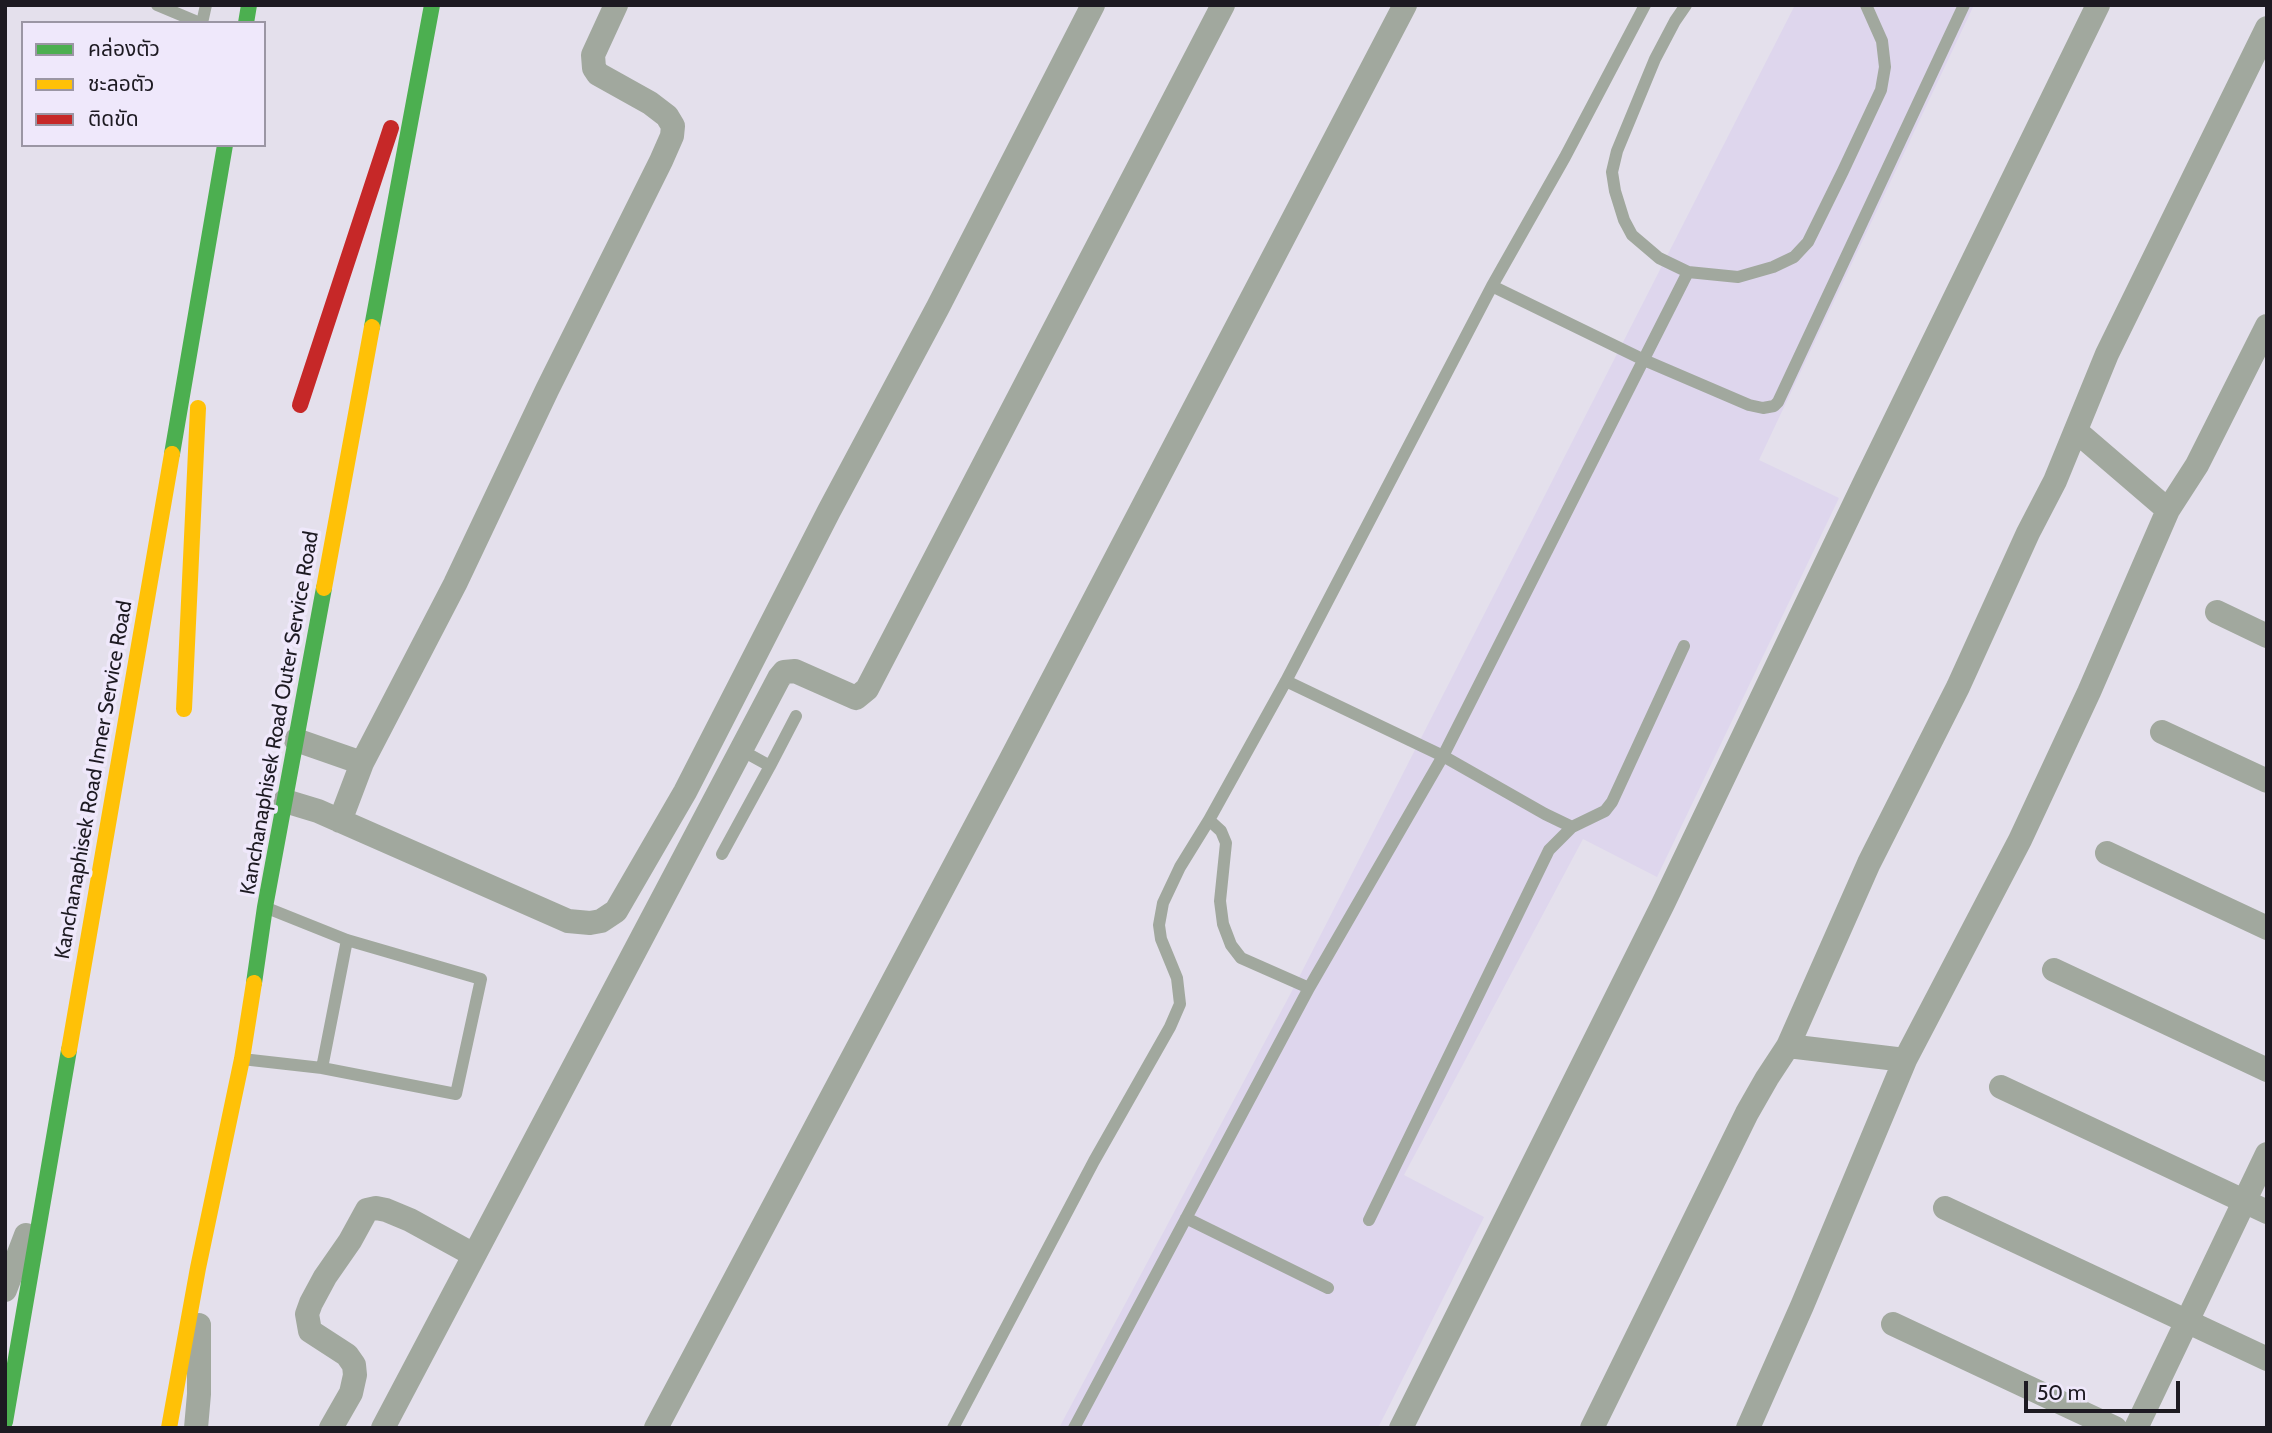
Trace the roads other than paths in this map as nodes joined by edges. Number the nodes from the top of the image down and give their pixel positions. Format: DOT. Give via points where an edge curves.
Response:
graph roads {
  1 [pos="157,5"];
  2 [pos="432,5"];
  3 [pos="615,5"];
  4 [pos="1093,5"];
  5 [pos="1223,5"];
  6 [pos="1405,5"];
  7 [pos="1645,5"];
  8 [pos="1686,5"];
  9 [pos="1866,5"];
  10 [pos="1964,5"];
  11 [pos="2098,5"];
  12 [pos="196,21"];
  13 [pos="2267,28"];
  14 [pos="225,147"];
  15 [pos="206,256"];
  16 [pos="1688,272"];
  17 [pos="1492,286"];
  18 [pos="2267,326"];
  19 [pos="1644,360"];
  20 [pos="300,405"];
  21 [pos="2076,431"];
  22 [pos="2168,510"];
  23 [pos="2217,612"];
  24 [pos="2267,636"];
  25 [pos="1684,646"];
  26 [pos="1286,681"];
  27 [pos="184,709"];
  28 [pos="796,716"];
  29 [pos="2162,732"];
  30 [pos="296,740"];
  31 [pos="741,751"];
  32 [pos="1443,756"];
  33 [pos="362,763"];
  34 [pos="769,766"];
  35 [pos="2267,781"];
  36 [pos="285,801"];
  37 [pos="1209,820"];
  38 [pos="340,821"];
  39 [pos="1572,827"];
  40 [pos="2107,853"];
  41 [pos="722,854"];
  42 [pos="265,907"];
  43 [pos="2267,928"];
  44 [pos="347,940"];
  45 [pos="2054,970"];
  46 [pos="1309,988"];
  47 [pos="1788,1046"];
  48 [pos="242,1059"];
  49 [pos="1905,1060"];
  50 [pos="322,1068"];
  51 [pos="2267,1070"];
  52 [pos="2001,1087"];
  53 [pos="2267,1154"];
  54 [pos="47,1180"];
  55 [pos="2244,1201"];
  56 [pos="1945,1208"];
  57 [pos="2267,1212"];
  58 [pos="1186,1218"];
  59 [pos="1369,1220"];
  60 [pos="474,1255"];
  61 [pos="198,1268"];
  62 [pos="1328,1288"];
  63 [pos="5,1290"];
  64 [pos="2187,1322"];
  65 [pos="1893,1324"];
  66 [pos="2267,1359"];
  67 [pos="5,1422"];
  68 [pos="169,1428"];
  69 [pos="196,1428"];
  70 [pos="331,1428"];
  71 [pos="383,1428"];
  72 [pos="656,1428"];
  73 [pos="953,1428"];
  74 [pos="1074,1428"];
  75 [pos="1401,1428"];
  76 [pos="1592,1428"];
  77 [pos="1748,1428"];
  78 [pos="2115,1428"];
  79 [pos="2136,1428"];
  1 -- 12 [label="lane"];
  2 -- 20 [label="main road"];
  2 -- 30 [label="main road, Kanchanaphisek Road Outer Service Road"];
  3 -- 33 [label="street" via="593,55 594,68 667,116 672,136 455,584"];
  4 -- 38 [label="street" via="685,792 616,911 601,921 568,921"];
  5 -- 31 [label="street" via="867,689 856,698 794,671 784,672"];
  6 -- 72 [label="street"];
  7 -- 17 [label="lane"];
  8 -- 16 [label="lane" via="1655,59 1612,172 1632,235 1659,258"];
  9 -- 16 [label="lane" via="1882,41 1885,67 1881,90 1808,242 1794,257 1757,272 1738,276"];
  10 -- 19 [label="lane" via="1774,407 1749,405"];
  11 -- 75 [label="street" via="1663,904"];
  13 -- 21 [label="street" via="2113,342"];
  14 -- 15 [label="main road, Kanchanaphisek Road Inner Service Road"];
  15 -- 27 [label="main road"];
  15 -- 54 [label="main road, Kanchanaphisek Road Inner Service Road"];
  16 -- 19 [label="lane"];
  17 -- 19 [label="lane"];
  17 -- 26 [label="lane"];
  18 -- 22 [label="street" via="2197,465"];
  19 -- 32 [label="lane"];
  21 -- 22 [label="street"];
  21 -- 47 [label="street" via="1958,687 1869,863"];
  22 -- 49 [label="street" via="2020,840"];
  23 -- 24 [label="street"];
  25 -- 39 [label="lane" via="1612,802 1605,811"];
  26 -- 32 [label="lane"];
  26 -- 37 [label="lane"];
  28 -- 34 [label="lane"];
  29 -- 35 [label="street"];
  30 -- 33 [label="street"];
  30 -- 36 [label="main road, Kanchanaphisek Road Outer Service Road"];
  31 -- 34 [label="lane"];
  31 -- 60 [label="street"];
  32 -- 39 [label="lane"];
  32 -- 46 [label="lane"];
  33 -- 38 [label="street"];
  34 -- 41 [label="lane"];
  36 -- 38 [label="street"];
  36 -- 42 [label="main road, Kanchanaphisek Road Outer Service Road"];
  37 -- 46 [label="lane" via="1226,843 1220,901 1231,945 1241,958"];
  37 -- 73 [label="lane" via="1180,867 1160,915 1161,939 1177,978 1180,1004"];
  39 -- 59 [label="lane" via="1549,850"];
  40 -- 43 [label="street"];
  42 -- 44 [label="lane"];
  42 -- 48 [label="main road, Kanchanaphisek Road Outer Service Road"];
  44 -- 50 [label="lane"];
  44 -- 50 [label="lane" via="481,979 456,1094"];
  45 -- 51 [label="street"];
  46 -- 58 [label="lane"];
  47 -- 49 [label="street"];
  47 -- 76 [label="street" via="1747,1113"];
  48 -- 50 [label="lane"];
  48 -- 61 [label="main road, Kanchanaphisek Road Outer Service Road"];
  49 -- 77 [label="street"];
  52 -- 55 [label="street"];
  53 -- 55 [label="street"];
  54 -- 63 [label="street"];
  54 -- 67 [label="main road, Kanchanaphisek Road Inner Service Road"];
  55 -- 57 [label="street"];
  55 -- 64 [label="street"];
  56 -- 64 [label="street"];
  58 -- 62 [label="lane"];
  58 -- 74 [label="lane"];
  60 -- 70 [label="street" via="410,1220 386,1210 367,1210 307,1314 310,1331 347,1355 354,1365 351,1393"];
  60 -- 71 [label="street"];
  61 -- 68 [label="main road, Kanchanaphisek Road Outer Service Road"];
  61 -- 69 [label="street"];
  64 -- 66 [label="street"];
  64 -- 79 [label="street"];
  65 -- 78 [label="street"];
}
